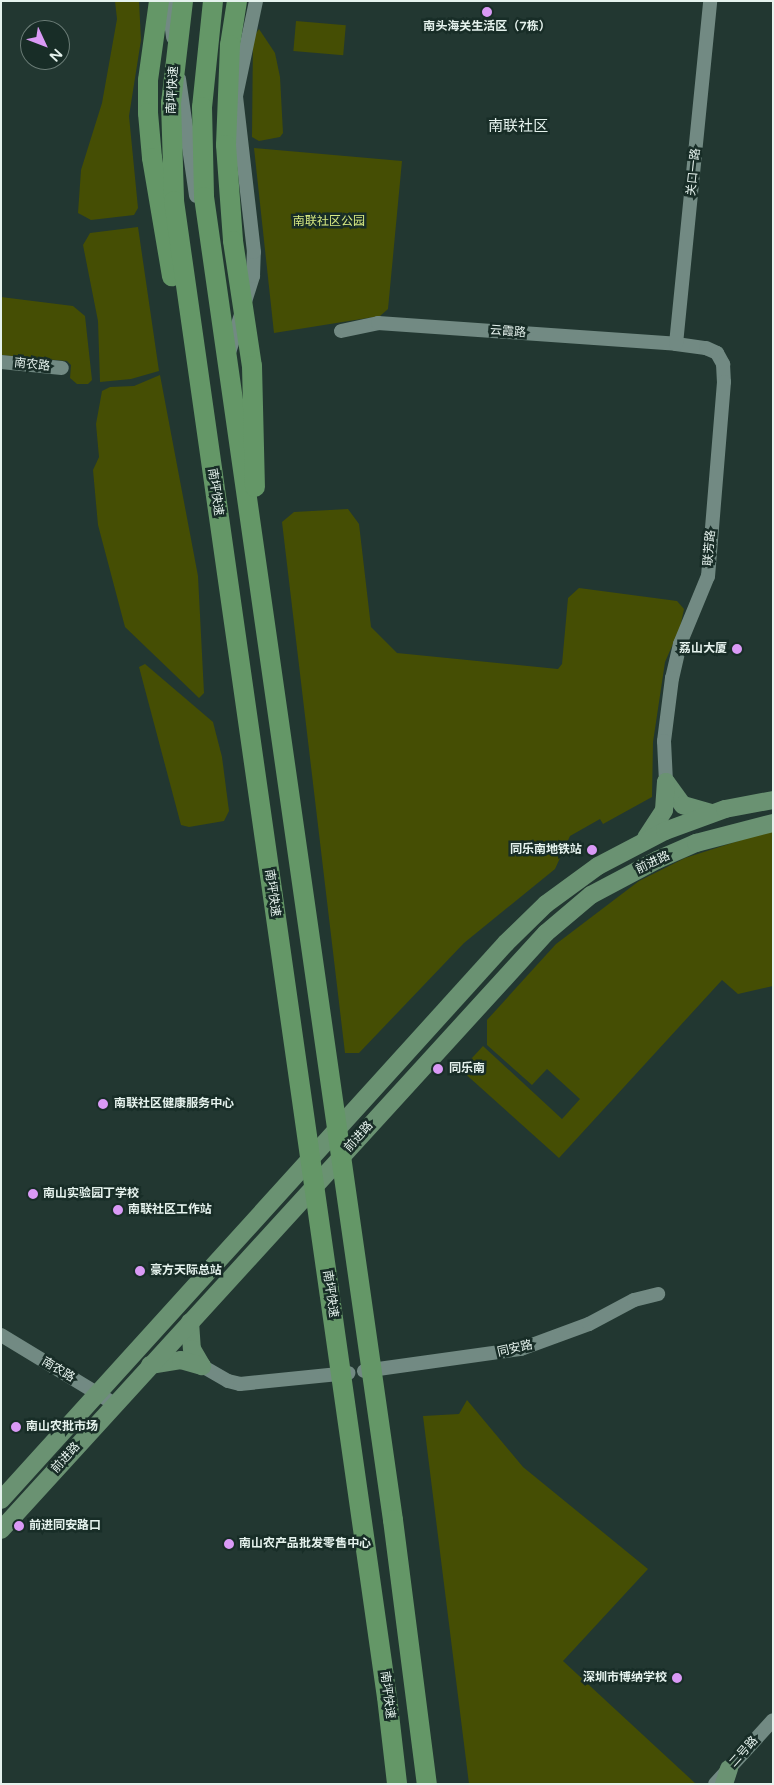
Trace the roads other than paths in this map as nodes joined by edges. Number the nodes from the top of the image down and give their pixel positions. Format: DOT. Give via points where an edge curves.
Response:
graph roads {
  1 [pos="159,1"];
  2 [pos="168,1"];
  3 [pos="183,1"];
  4 [pos="213,1"];
  5 [pos="237,1"];
  6 [pos="256,1"];
  7 [pos="710,1"];
  8 [pos="341,331"];
  9 [pos="676,344"];
  10 [pos="1,362"];
  11 [pos="62,368"];
  12 [pos="197,372"];
  13 [pos="222,373"];
  14 [pos="253,542"];
  15 [pos="666,782"];
  16 [pos="771,800"];
  17 [pos="733,807"];
  18 [pos="712,813"];
  19 [pos="773,823"];
  20 [pos="739,831"];
  21 [pos="644,840"];
  22 [pos="323,1048"];
  23 [pos="658,1294"];
  24 [pos="190,1322"];
  25 [pos="1,1335"];
  26 [pos="150,1365"];
  27 [pos="202,1366"];
  28 [pos="363,1371"];
  29 [pos="348,1373"];
  30 [pos="96,1393"];
  31 [pos="115,1404"];
  32 [pos="1,1500"];
  33 [pos="1,1530"];
  34 [pos="773,1720"];
  35 [pos="726,1776"];
  36 [pos="397,1784"];
  37 [pos="427,1784"];
  38 [pos="715,1784"];
  1 -- 12 [label="highway" via="148,80 152,158 170,268"];
  2 -- 13 [label="street"];
  3 -- 12 [label="highway, 南坪快速" via="171,103 172,152 174,201"];
  4 -- 14 [label="highway" via="202,107 204,197"];
  5 -- 14 [label="highway" via="230,45 226,145 233,241 252,366 256,464"];
  6 -- 13 [label="street" via="236,96 254,252 253,276"];
  7 -- 9 [label="street, 关口一路"];
  8 -- 9 [label="street, 云霞路" via="378,323"];
  9 -- 15 [label="street, 联芳路" via="712,350 721,358 724,371 708,576 680,644 672,678 664,741"];
  10 -- 11 [label="street, 南农路"];
  12 -- 36 [label="highway, 南坪快速" via="355,1467"];
  13 -- 22 [label="street"];
  14 -- 37 [label="highway" via="390,1500"];
  15 -- 18 [label="main road" via="683,805"];
  15 -- 21 [label="main road" via="664,810"];
  16 -- 17 [label="main road, 前进路"];
  16 -- 19 [label="main road" via="764,805 762,812 764,819"];
  17 -- 18 [label="main road, 前进路"];
  17 -- 20 [label="main road" via="741,808 748,817 746,825"];
  18 -- 21 [label="main road, 前进路"];
  19 -- 20 [label="main road, 前进路"];
  20 -- 24 [label="main road, 前进路" via="696,844 625,876 592,896 546,933"];
  21 -- 30 [label="main road, 前进路" via="567,886 525,924"];
  23 -- 28 [label="street, 同安路" via="634,1300 589,1324 521,1349"];
  24 -- 26 [label="main road, 前进路"];
  24 -- 27 [label="main road" via="192,1349"];
  25 -- 30 [label="street, 南农路"];
  26 -- 27 [label="main road" via="181,1360"];
  26 -- 31 [label="main road, 前进路"];
  27 -- 29 [label="street" via="240,1384"];
  30 -- 31 [label="street, 南农路"];
  30 -- 32 [label="main road, 前进路"];
  31 -- 33 [label="main road, 前进路"];
  34 -- 35 [label="street, 二号路"];
  35 -- 38 [label="street, 二号路"];
}
